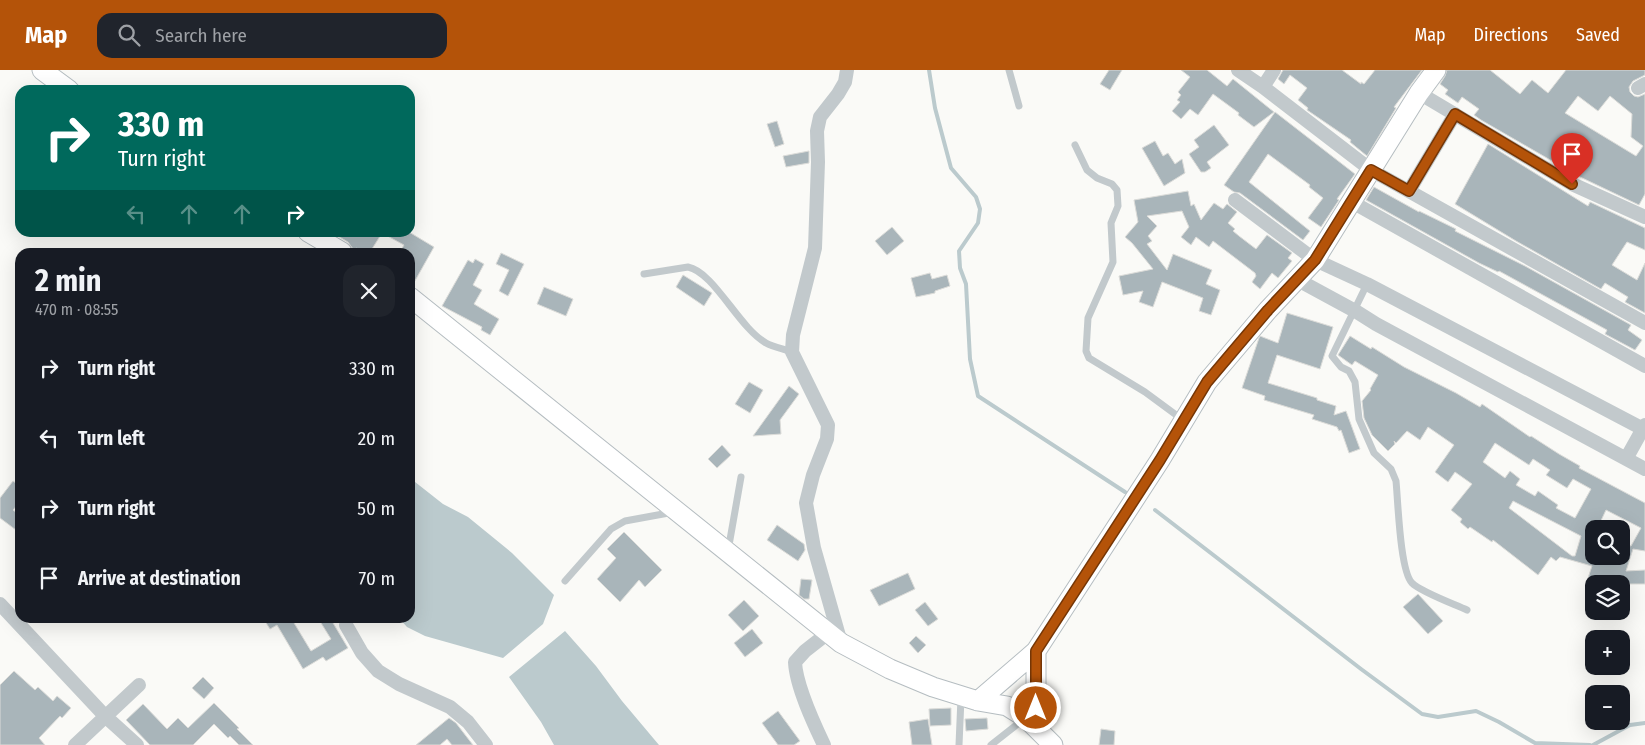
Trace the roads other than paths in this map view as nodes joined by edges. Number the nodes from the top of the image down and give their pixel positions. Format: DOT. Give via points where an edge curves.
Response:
graph roads {
  1 [pos="42,70"];
  2 [pos="847,70"];
  3 [pos="1009,70"];
  4 [pos="1238,70"];
  5 [pos="1274,70"];
  6 [pos="1436,70"];
  7 [pos="62,85"];
  8 [pos="1263,87"];
  9 [pos="1419,93"];
  10 [pos="1019,106"];
  11 [pos="1455,114"];
  12 [pos="1075,145"];
  13 [pos="1371,170"];
  14 [pos="1409,191"];
  15 [pos="1235,200"];
  16 [pos="1352,202"];
  17 [pos="1645,217"];
  18 [pos="316,237"];
  19 [pos="335,248"];
  20 [pos="1315,260"];
  21 [pos="644,274"];
  22 [pos="1298,280"];
  23 [pos="1367,284"];
  24 [pos="415,301"];
  25 [pos="1354,310"];
  26 [pos="1645,323"];
  27 [pos="792,352"];
  28 [pos="1645,366"];
  29 [pos="1184,420"];
  30 [pos="1644,428"];
  31 [pos="1626,459"];
  32 [pos="1645,469"];
  33 [pos="741,477"];
  34 [pos="677,512"];
  35 [pos="728,552"];
  36 [pos="565,581"];
  37 [pos="0,604"];
  38 [pos="1467,610"];
  39 [pos="15,620"];
  40 [pos="18,623"];
  41 [pos="346,625"];
  42 [pos="834,638"];
  43 [pos="1036,651"];
  44 [pos="140,685"];
  45 [pos="970,699"];
  46 [pos="105,716"];
  47 [pos="1031,722"];
  48 [pos="75,745"];
  49 [pos="137,745"];
  50 [pos="486,745"];
  51 [pos="824,745"];
  52 [pos="960,745"];
  53 [pos="991,745"];
  54 [pos="1053,745"];
  1 -- 7 [label="main road"];
  2 -- 27 [label="street" via="845,82 820,117 817,131 815,248 793,335"];
  3 -- 10 [label="lane"];
  4 -- 8 [label="street"];
  5 -- 8 [label="street"];
  6 -- 9 [label="main road"];
  8 -- 13 [label="street"];
  9 -- 11 [label="street"];
  9 -- 13 [label="main road"];
  11 -- 14 [label="street"];
  11 -- 17 [label="street" via="1572,184"];
  12 -- 29 [label="lane" via="1087,170 1117,190 1118,206 1111,223 1113,262 1088,318 1086,351 1089,358"];
  13 -- 14 [label="street"];
  13 -- 16 [label="main road"];
  14 -- 26 [label="street"];
  15 -- 20 [label="street"];
  16 -- 20 [label="main road"];
  16 -- 28 [label="street"];
  18 -- 19 [label="main road"];
  20 -- 22 [label="main road"];
  20 -- 23 [label="street"];
  21 -- 27 [label="lane" via="695,268 748,328 766,343"];
  22 -- 25 [label="street"];
  22 -- 29 [label="main road" via="1207,382"];
  23 -- 25 [label="lane"];
  23 -- 30 [label="street"];
  24 -- 34 [label="main road"];
  25 -- 31 [label="street"];
  25 -- 38 [label="lane" via="1332,356 1341,367 1349,370 1355,382 1359,419 1374,453 1391,469 1396,481 1404,566 1411,582 1418,587"];
  27 -- 42 [label="street" via="828,425 827,439 806,503"];
  29 -- 43 [label="main road"];
  30 -- 31 [label="street"];
  31 -- 32 [label="street"];
  33 -- 35 [label="lane"];
  34 -- 35 [label="main road"];
  34 -- 36 [label="lane" via="625,521 611,530"];
  35 -- 42 [label="main road"];
  37 -- 39 [label="street"];
  40 -- 46 [label="street"];
  41 -- 50 [label="street" via="362,653 378,671 450,707 468,722"];
  42 -- 45 [label="main road" via="890,669"];
  42 -- 51 [label="street" via="805,651 795,662 795,672"];
  43 -- 45 [label="main road"];
  43 -- 47 [label="main road"];
  44 -- 46 [label="street"];
  45 -- 47 [label="main road" via="1007,706"];
  45 -- 52 [label="lane"];
  46 -- 48 [label="street"];
  46 -- 49 [label="street"];
  47 -- 53 [label="lane"];
  47 -- 54 [label="main road"];
}
